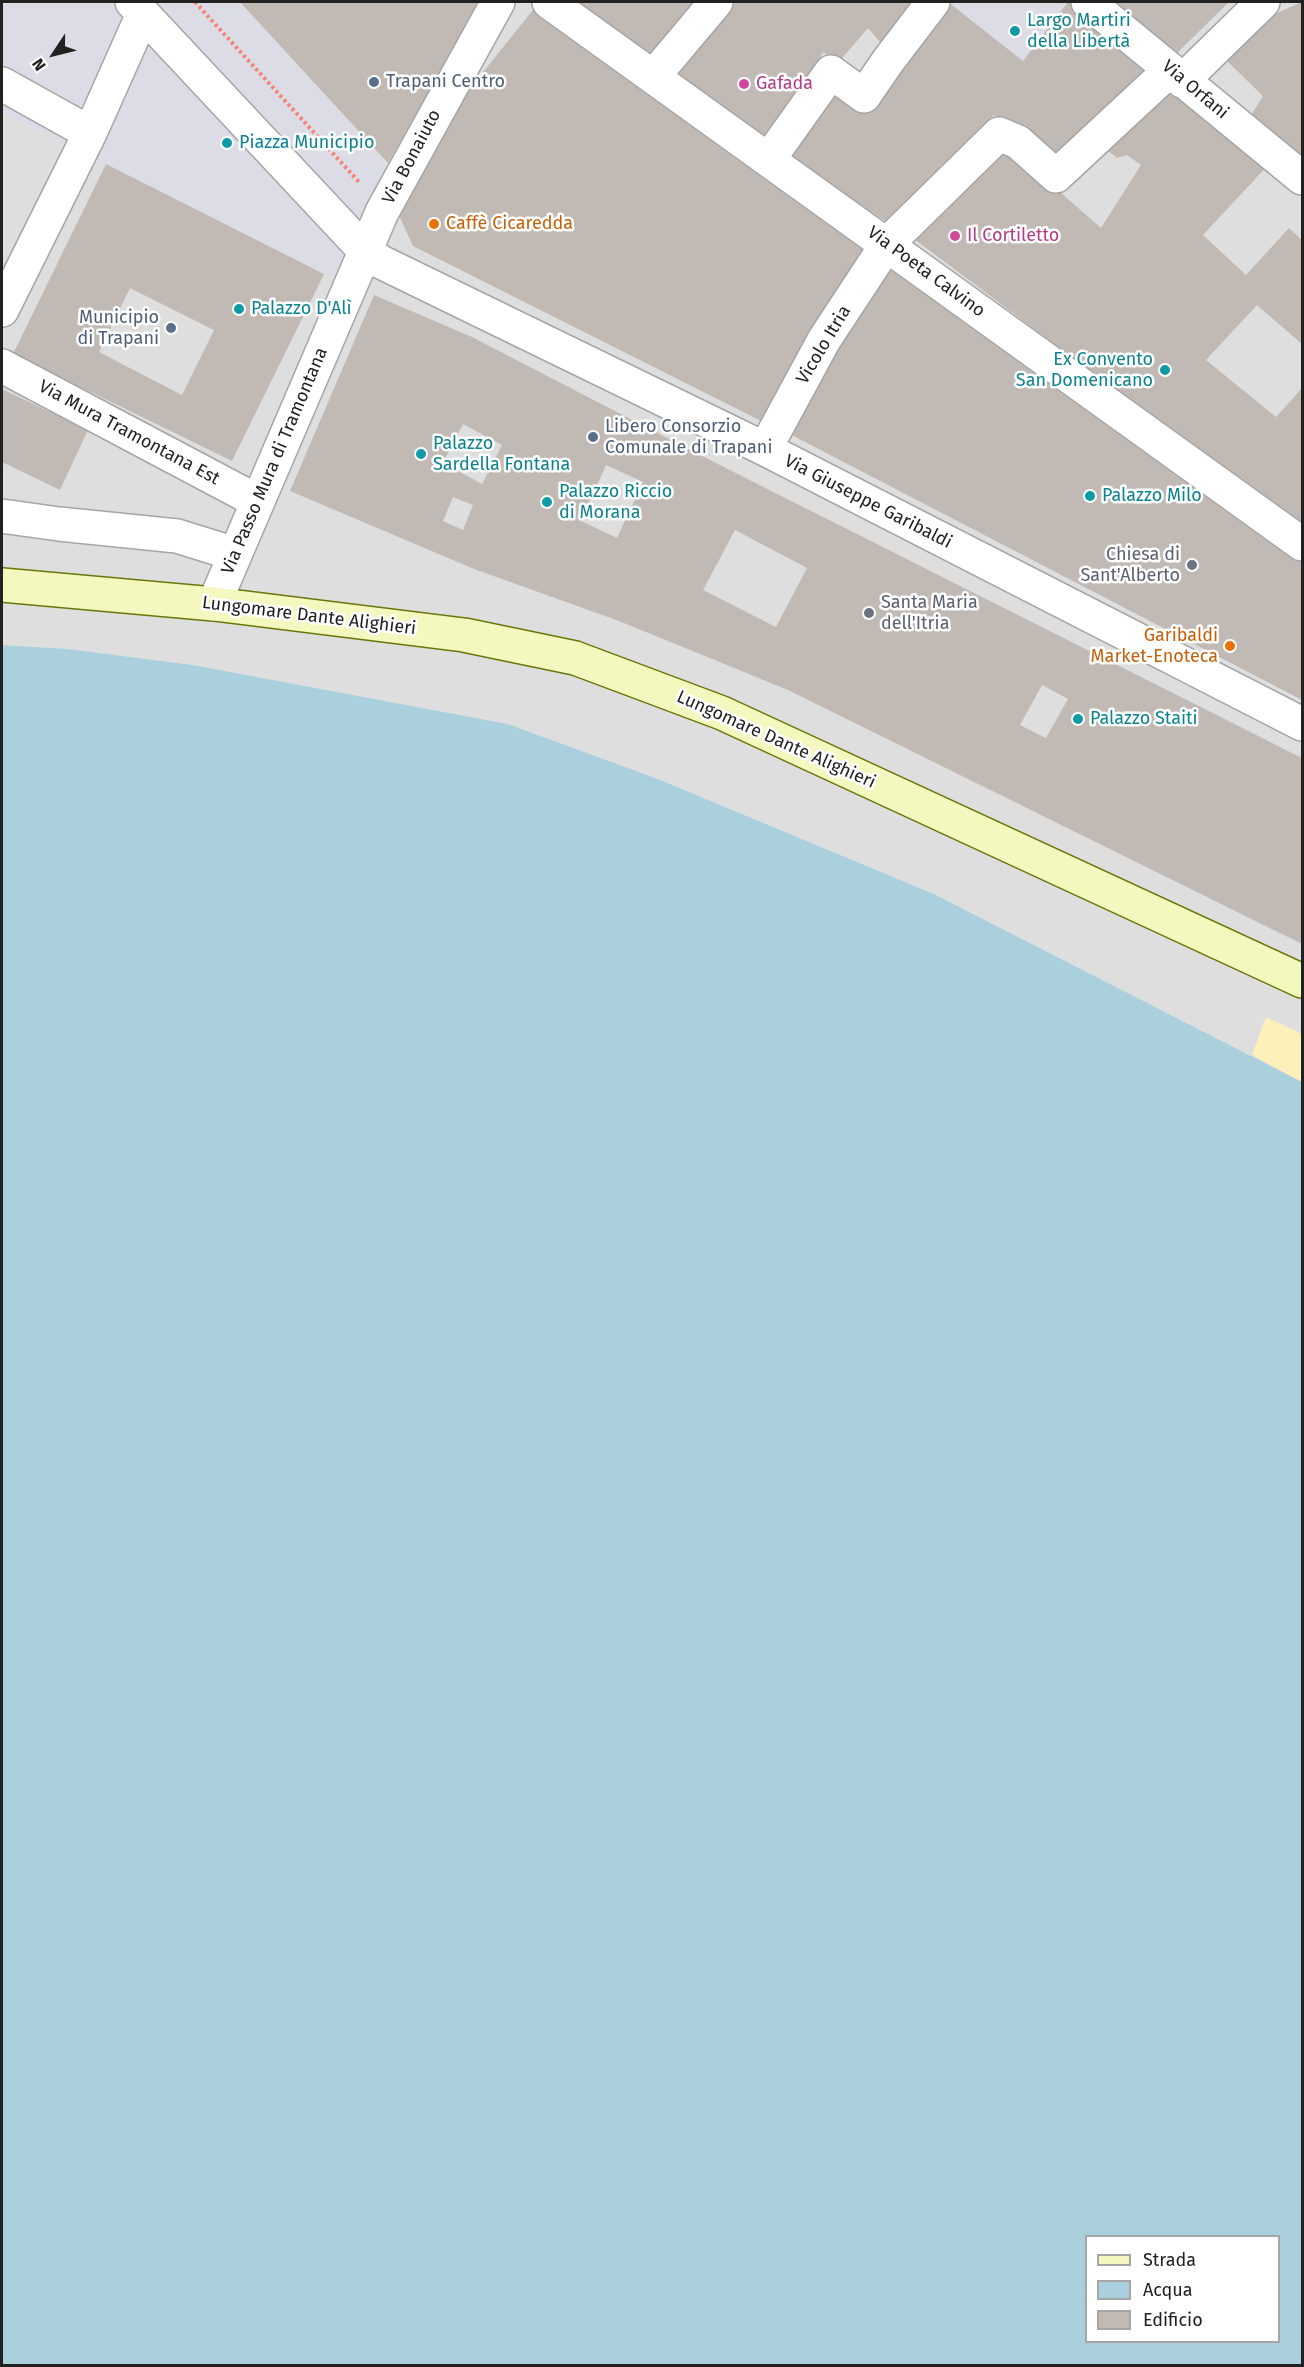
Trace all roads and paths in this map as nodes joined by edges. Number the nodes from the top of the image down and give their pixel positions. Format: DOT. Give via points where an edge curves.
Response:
graph roads {
  1 [pos="195,2"];
  2 [pos="498,2"];
  3 [pos="549,2"];
  4 [pos="716,2"];
  5 [pos="933,2"];
  6 [pos="1088,2"];
  7 [pos="1263,2"];
  8 [pos="137,8"];
  9 [pos="1176,75"];
  10 [pos="653,77"];
  11 [pos="2,84"];
  12 [pos="85,142"];
  13 [pos="769,159"];
  14 [pos="1302,178"];
  15 [pos="382,212"];
  16 [pos="887,244"];
  17 [pos="366,252"];
  18 [pos="2,310"];
  19 [pos="2,366"];
  20 [pos="765,449"];
  21 [pos="257,501"];
  22 [pos="2,516"];
  23 [pos="1302,544"];
  24 [pos="235,554"];
  25 [pos="2,585"];
  26 [pos="214,604"];
  27 [pos="1302,724"];
  28 [pos="1302,981"];
  1 -- 15 [label="path"];
  2 -- 15 [label="street, Via Bonaiuto"];
  3 -- 10 [label="street, Via Poeta Calvino"];
  4 -- 10 [label="street"];
  5 -- 13 [label="street" via="864,96 831,72"];
  6 -- 9 [label="street, Via Orfani"];
  7 -- 9 [label="street"];
  8 -- 12 [label="street"];
  8 -- 17 [label="street, Via Giuseppe Garibaldi"];
  9 -- 14 [label="street, Via Orfani"];
  9 -- 16 [label="street, Vicolo Itria" via="1056,176 1018,142 999,135"];
  10 -- 13 [label="street, Via Poeta Calvino"];
  11 -- 12 [label="street"];
  12 -- 18 [label="street"];
  13 -- 16 [label="street, Via Poeta Calvino"];
  15 -- 17 [label="street, Via Bonaiuto"];
  16 -- 20 [label="street, Vicolo Itria" via="824,340"];
  16 -- 23 [label="street, Via Poeta Calvino"];
  17 -- 20 [label="street, Via Giuseppe Garibaldi"];
  17 -- 21 [label="street, Via Passo Mura di Tramontana"];
  19 -- 21 [label="street, Via Mura Tramontana Est"];
  20 -- 27 [label="street, Via Giuseppe Garibaldi"];
  21 -- 24 [label="street, Via Passo Mura di Tramontana"];
  22 -- 24 [label="street" via="177,536"];
  24 -- 26 [label="street, Via Passo Mura di Tramontana"];
  25 -- 26 [label="street, Lungomare Dante Alighieri"];
  26 -- 28 [label="street, Lungomare Dante Alighieri" via="464,635 575,658 722,712"];
}
